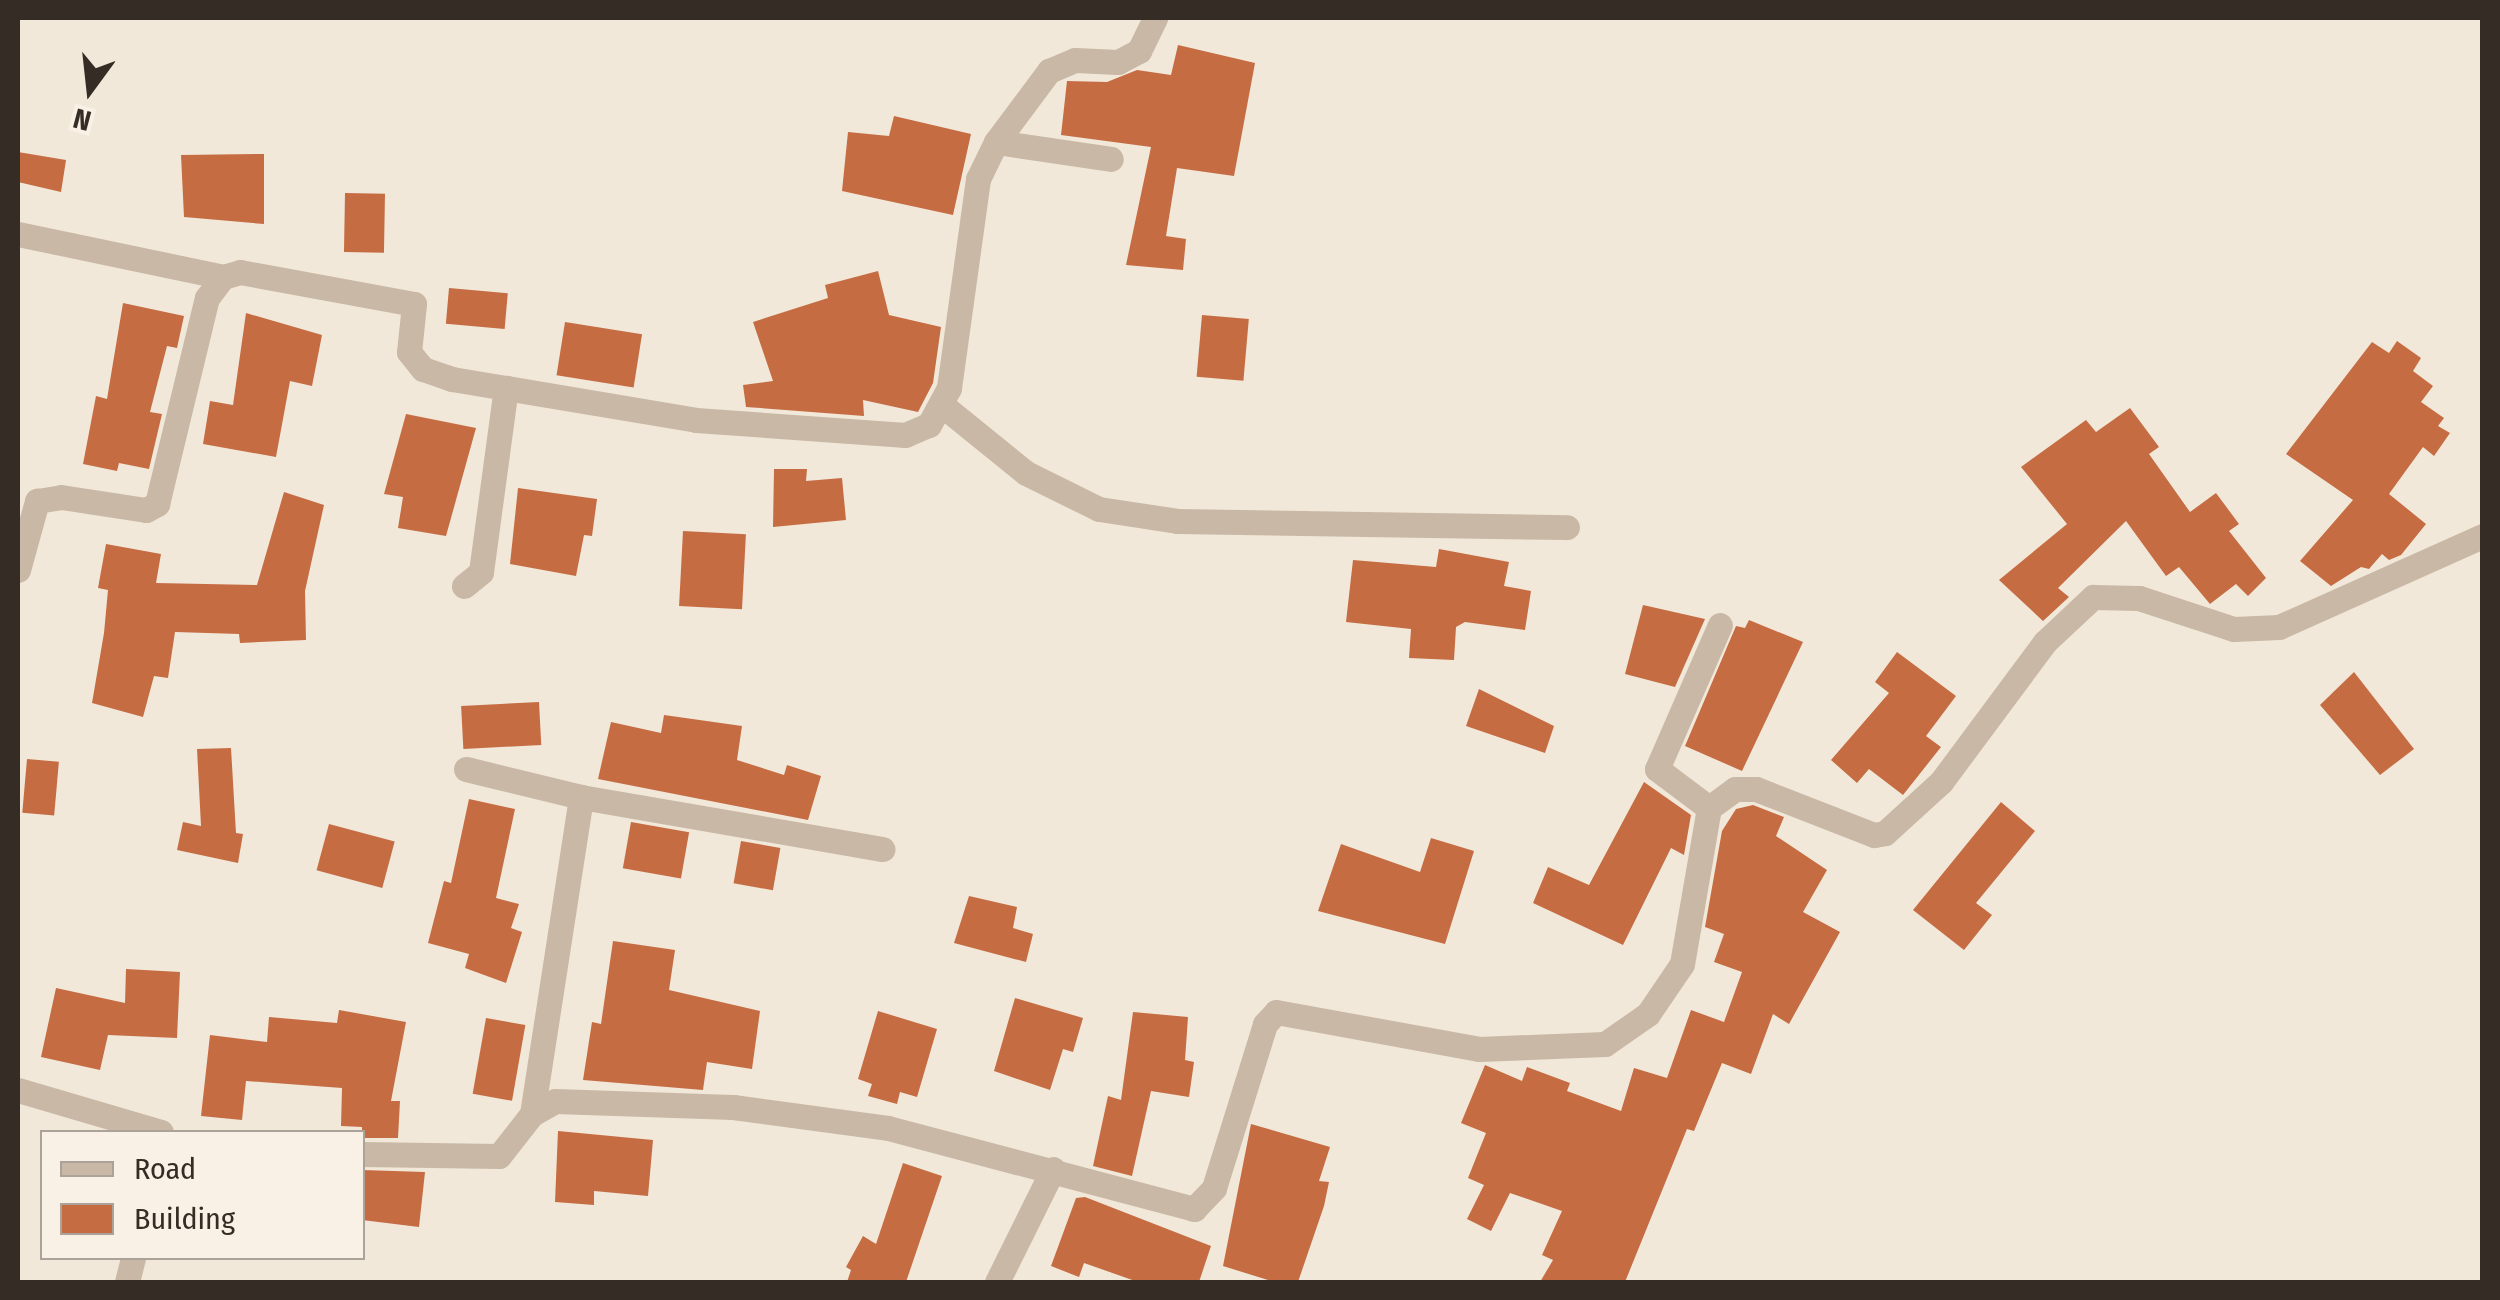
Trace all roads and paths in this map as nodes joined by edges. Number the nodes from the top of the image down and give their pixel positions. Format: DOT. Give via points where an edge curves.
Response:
graph roads {
  1 [pos="1155,18"];
  2 [pos="996,142"];
  3 [pos="1111,159"];
  4 [pos="18,234"];
  5 [pos="223,277"];
  6 [pos="506,388"];
  7 [pos="942,405"];
  8 [pos="1567,528"];
  9 [pos="2482,536"];
  10 [pos="18,570"];
  11 [pos="464,586"];
  12 [pos="1720,626"];
  13 [pos="466,769"];
  14 [pos="581,796"];
  15 [pos="1709,808"];
  16 [pos="884,849"];
  17 [pos="18,1090"];
  18 [pos="532,1114"];
  19 [pos="154,1130"];
  20 [pos="365,1154"];
  21 [pos="1053,1170"];
  22 [pos="997,1282"];
  1 -- 2 [label="street" via="1140,51 1118,62 1075,60 1049,71"];
  2 -- 3 [label="street"];
  2 -- 7 [label="street" via="978,179"];
  4 -- 5 [label="street"];
  5 -- 6 [label="street" via="240,272 414,304 409,352 423,368"];
  5 -- 10 [label="street" via="207,298 158,504 146,510 61,496 36,501"];
  6 -- 7 [label="street" via="696,420 905,436 929,424"];
  6 -- 11 [label="street" via="481,572"];
  7 -- 8 [label="street" via="1026,473 1099,509 1177,521"];
  9 -- 15 [label="street" via="2279,627 2234,629 2139,598 2093,597 2045,642 1941,782 1885,833 1874,835 1756,789 1735,789"];
  12 -- 15 [label="street" via="1657,769"];
  13 -- 14 [label="street"];
  14 -- 16 [label="street"];
  14 -- 18 [label="street"];
  15 -- 21 [label="street" via="1682,964 1648,1014 1605,1044 1479,1050 1276,1012 1265,1024 1205,1204 1194,1209"];
  17 -- 19 [label="street"];
  18 -- 20 [label="street" via="499,1156"];
  18 -- 21 [label="street" via="555,1101 733,1107 888,1128"];
  21 -- 22 [label="street"];
}
